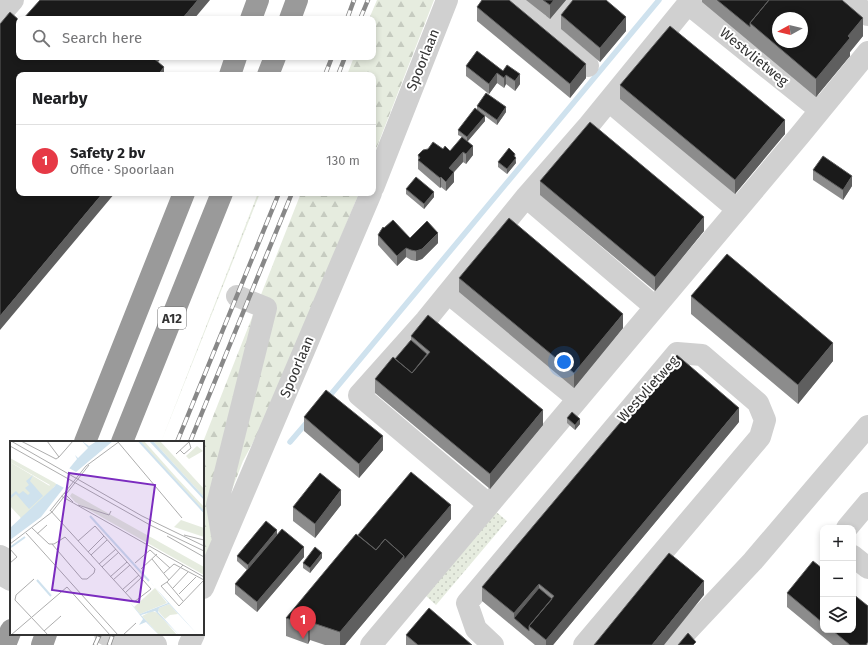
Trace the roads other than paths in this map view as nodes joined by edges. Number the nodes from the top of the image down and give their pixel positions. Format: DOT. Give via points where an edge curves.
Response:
graph roads {
  1 [pos="13,0"];
  2 [pos="258,0"];
  3 [pos="297,0"];
  4 [pos="447,0"];
  5 [pos="510,0"];
  6 [pos="576,0"];
  7 [pos="850,0"];
  8 [pos="689,2"];
  9 [pos="0,14"];
  10 [pos="868,15"];
  11 [pos="252,16"];
  12 [pos="291,16"];
  13 [pos="669,26"];
  14 [pos="547,32"];
  15 [pos="687,41"];
  16 [pos="868,52"];
  17 [pos="235,60"];
  18 [pos="274,60"];
  19 [pos="588,66"];
  20 [pos="231,72"];
  21 [pos="269,72"];
  22 [pos="609,100"];
  23 [pos="820,110"];
  24 [pos="782,120"];
  25 [pos="800,135"];
  26 [pos="376,180"];
  27 [pos="183,196"];
  28 [pos="221,196"];
  29 [pos="370,196"];
  30 [pos="526,197"];
  31 [pos="737,209"];
  32 [pos="508,219"];
  33 [pos="526,234"];
  34 [pos="448,294"];
  35 [pos="237,296"];
  36 [pos="656,307"];
  37 [pos="619,314"];
  38 [pos="637,329"];
  39 [pos="578,399"];
  40 [pos="868,426"];
  41 [pos="85,441"];
  42 [pos="122,441"];
  43 [pos="868,502"];
  44 [pos="488,504"];
  45 [pos="849,525"];
  46 [pos="223,541"];
  47 [pos="0,556"];
  48 [pos="856,558"];
  49 [pos="10,561"];
  50 [pos="868,568"];
  51 [pos="0,574"];
  52 [pos="10,579"];
  53 [pos="204,593"];
  54 [pos="10,632"];
  55 [pos="46,635"];
  56 [pos="107,635"];
  57 [pos="140,635"];
  58 [pos="168,635"];
  59 [pos="194,635"];
  60 [pos="5,645"];
  61 [pos="42,645"];
  62 [pos="124,645"];
  63 [pos="156,645"];
  64 [pos="162,645"];
  65 [pos="190,645"];
  66 [pos="371,645"];
  67 [pos="493,645"];
  68 [pos="584,645"];
  69 [pos="674,645"];
  1 -- 9 [label="street"];
  2 -- 11 [label="highway"];
  3 -- 12 [label="highway"];
  4 -- 26 [label="street, Spoorlaan"];
  5 -- 14 [label="street"];
  6 -- 14 [label="street"];
  7 -- 10 [label="street"];
  8 -- 13 [label="street, Westvlietweg"];
  8 -- 23 [label="street, Westvlietweg"];
  13 -- 15 [label="street"];
  13 -- 22 [label="street, Westvlietweg"];
  14 -- 19 [label="street"];
  16 -- 23 [label="street"];
  17 -- 20 [label="highway"];
  18 -- 21 [label="highway"];
  22 -- 30 [label="street, Westvlietweg" via="595,130"];
  22 -- 31 [label="street"];
  23 -- 25 [label="street"];
  24 -- 25 [label="street"];
  25 -- 31 [label="street"];
  27 -- 41 [label="highway, A12"];
  28 -- 42 [label="highway, A12"];
  29 -- 46 [label="street, Spoorlaan"];
  30 -- 32 [label="street, Westvlietweg"];
  30 -- 36 [label="street"];
  31 -- 36 [label="street" via="712,228"];
  32 -- 33 [label="street"];
  32 -- 34 [label="street, Westvlietweg"];
  34 -- 39 [label="street"];
  34 -- 44 [label="street, Westvlietweg" via="432,325 359,395"];
  35 -- 46 [label="street" via="266,308 217,505"];
  36 -- 38 [label="street"];
  37 -- 38 [label="street"];
  38 -- 39 [label="street"];
  39 -- 44 [label="street" via="549,421"];
  40 -- 69 [label="street" via="753,561"];
  43 -- 45 [label="street"];
  44 -- 66 [label="street"];
  46 -- 53 [label="street, Spoorlaan"];
  47 -- 49 [label="street"];
  48 -- 50 [label="street"];
  51 -- 52 [label="street"];
  54 -- 60 [label="highway"];
  55 -- 61 [label="highway"];
  56 -- 62 [label="street"];
  57 -- 63 [label="street"];
  58 -- 64 [label="street"];
  59 -- 65 [label="street"];
  67 -- 68 [label="street, Westvlietweg" via="476,630 468,603 676,353 702,356 758,403 764,420 760,437"];
}
